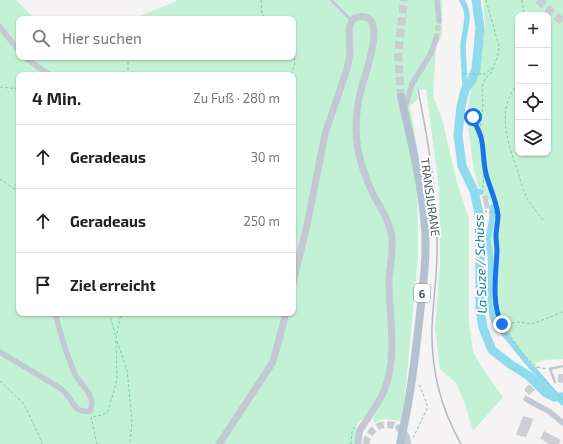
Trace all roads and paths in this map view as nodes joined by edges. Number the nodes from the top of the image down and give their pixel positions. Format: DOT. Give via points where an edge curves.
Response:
graph roads {
  1 [pos="261,0"];
  2 [pos="331,0"];
  3 [pos="437,0"];
  4 [pos="486,0"];
  5 [pos="522,0"];
  6 [pos="524,12"];
  7 [pos="264,16"];
  8 [pos="352,21"];
  9 [pos="439,21"];
  10 [pos="0,27"];
  11 [pos="436,39"];
  12 [pos="16,47"];
  13 [pos="29,60"];
  14 [pos="128,60"];
  15 [pos="295,60"];
  16 [pos="493,67"];
  17 [pos="45,72"];
  18 [pos="128,72"];
  19 [pos="292,72"];
  20 [pos="463,74"];
  21 [pos="0,87"];
  22 [pos="515,87"];
  23 [pos="16,89"];
  24 [pos="401,96"];
  25 [pos="405,107"];
  26 [pos="469,110"];
  27 [pos="481,138"];
  28 [pos="484,165"];
  29 [pos="0,179"];
  30 [pos="483,188"];
  31 [pos="16,190"];
  32 [pos="486,210"];
  33 [pos="543,220"];
  34 [pos="497,230"];
  35 [pos="296,271"];
  36 [pos="563,312"];
  37 [pos="56,316"];
  38 [pos="109,316"];
  39 [pos="120,316"];
  40 [pos="285,316"];
  41 [pos="502,324"];
  42 [pos="116,339"];
  43 [pos="0,352"];
  44 [pos="563,366"];
  45 [pos="537,367"];
  46 [pos="550,369"];
  47 [pos="0,381"];
  48 [pos="555,382"];
  49 [pos="526,399"];
  50 [pos="563,400"];
  51 [pos="563,423"];
  52 [pos="400,428"];
  53 [pos="42,444"];
  54 [pos="97,444"];
  55 [pos="130,444"];
  56 [pos="219,444"];
  57 [pos="358,444"];
  58 [pos="400,444"];
  59 [pos="404,444"];
  60 [pos="408,444"];
  1 -- 7 [label="path"];
  2 -- 8 [label="lane"];
  3 -- 9 [label="street"];
  4 -- 16 [label="path" via="499,46"];
  5 -- 6 [label="path"];
  8 -- 35 [label="street" via="349,28 349,62 325,134"];
  8 -- 57 [label="street" via="364,17 374,27 372,49 358,103 357,135 364,173 390,228 392,241 389,281 390,363 384,390 358,434"];
  10 -- 12 [label="street"];
  11 -- 25 [label="street" via="431,53 412,84"];
  13 -- 17 [label="street"];
  14 -- 18 [label="path"];
  15 -- 19 [label="path"];
  16 -- 20 [label="path" via="485,74"];
  16 -- 27 [label="path" via="482,86"];
  21 -- 23 [label="path"];
  22 -- 33 [label="path" via="507,103 507,137 526,195"];
  24 -- 25 [label="main road, TRANSJURANE / 6"];
  25 -- 52 [label="main road, TRANSJURANE / 6" via="422,197 426,245 416,357 411,389"];
  26 -- 27 [label="path"];
  27 -- 28 [label="path"];
  28 -- 30 [label="path"];
  28 -- 34 [label="path" via="496,202"];
  29 -- 31 [label="path"];
  32 -- 34 [label="path" via="495,212"];
  34 -- 41 [label="path" via="496,304"];
  36 -- 41 [label="path" via="532,324"];
  37 -- 43 [label="street" via="76,377 89,392 92,401 90,411 77,410 68,395 60,388"];
  38 -- 42 [label="path"];
  39 -- 42 [label="path"];
  40 -- 56 [label="street" via="273,362"];
  41 -- 45 [label="path" via="523,354"];
  42 -- 54 [label="path" via="117,380 108,411 103,416 91,417"];
  42 -- 55 [label="path" via="126,370 132,422"];
  44 -- 46 [label="lane"];
  45 -- 46 [label="path"];
  45 -- 50 [label="path" via="536,369"];
  46 -- 48 [label="lane"];
  47 -- 53 [label="path" via="24,404"];
  49 -- 51 [label="street" via="550,412"];
  52 -- 58 [label="main road, TRANSJURANE / 6, bridge"];
  52 -- 59 [label="main road"];
  52 -- 60 [label="main road"];
}
